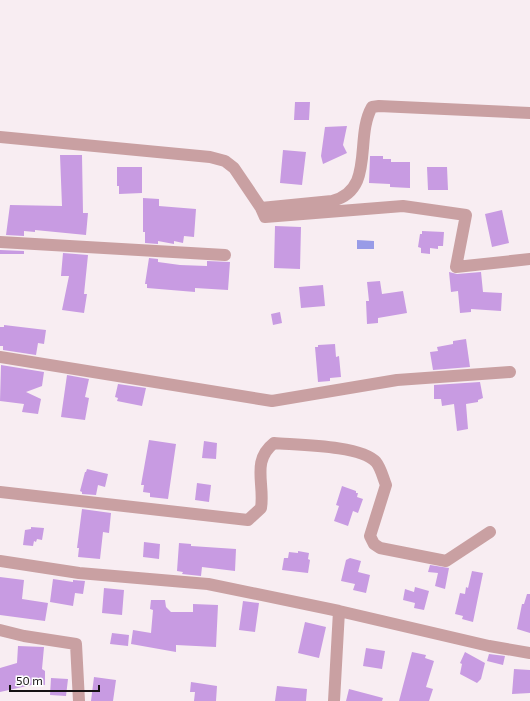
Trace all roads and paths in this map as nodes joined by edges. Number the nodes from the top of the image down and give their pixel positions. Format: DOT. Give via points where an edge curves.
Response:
graph roads {
  1 [pos="530,113"];
  2 [pos="0,137"];
  3 [pos="261,208"];
  4 [pos="0,242"];
  5 [pos="225,255"];
  6 [pos="530,259"];
  7 [pos="0,357"];
  8 [pos="510,372"];
  9 [pos="0,492"];
  10 [pos="490,532"];
  11 [pos="0,561"];
  12 [pos="339,611"];
  13 [pos="0,630"];
  14 [pos="530,653"];
  15 [pos="79,701"];
  16 [pos="334,701"];
  1 -- 3 [label="street" via="372,107 367,119 360,173 350,193 332,201"];
  2 -- 3 [label="street" via="210,157 225,161 234,168"];
  3 -- 6 [label="street" via="265,216 403,206 466,215 456,267"];
  4 -- 5 [label="street"];
  7 -- 8 [label="street" via="272,401 397,380"];
  9 -- 10 [label="street" via="248,520 261,508 260,464 265,450 274,444 311,446 360,452 376,461 386,485 370,536 374,544 380,548 446,561"];
  11 -- 12 [label="street" via="79,573 208,584"];
  12 -- 14 [label="street"];
  12 -- 16 [label="street"];
  13 -- 15 [label="street" via="76,644"];
}
